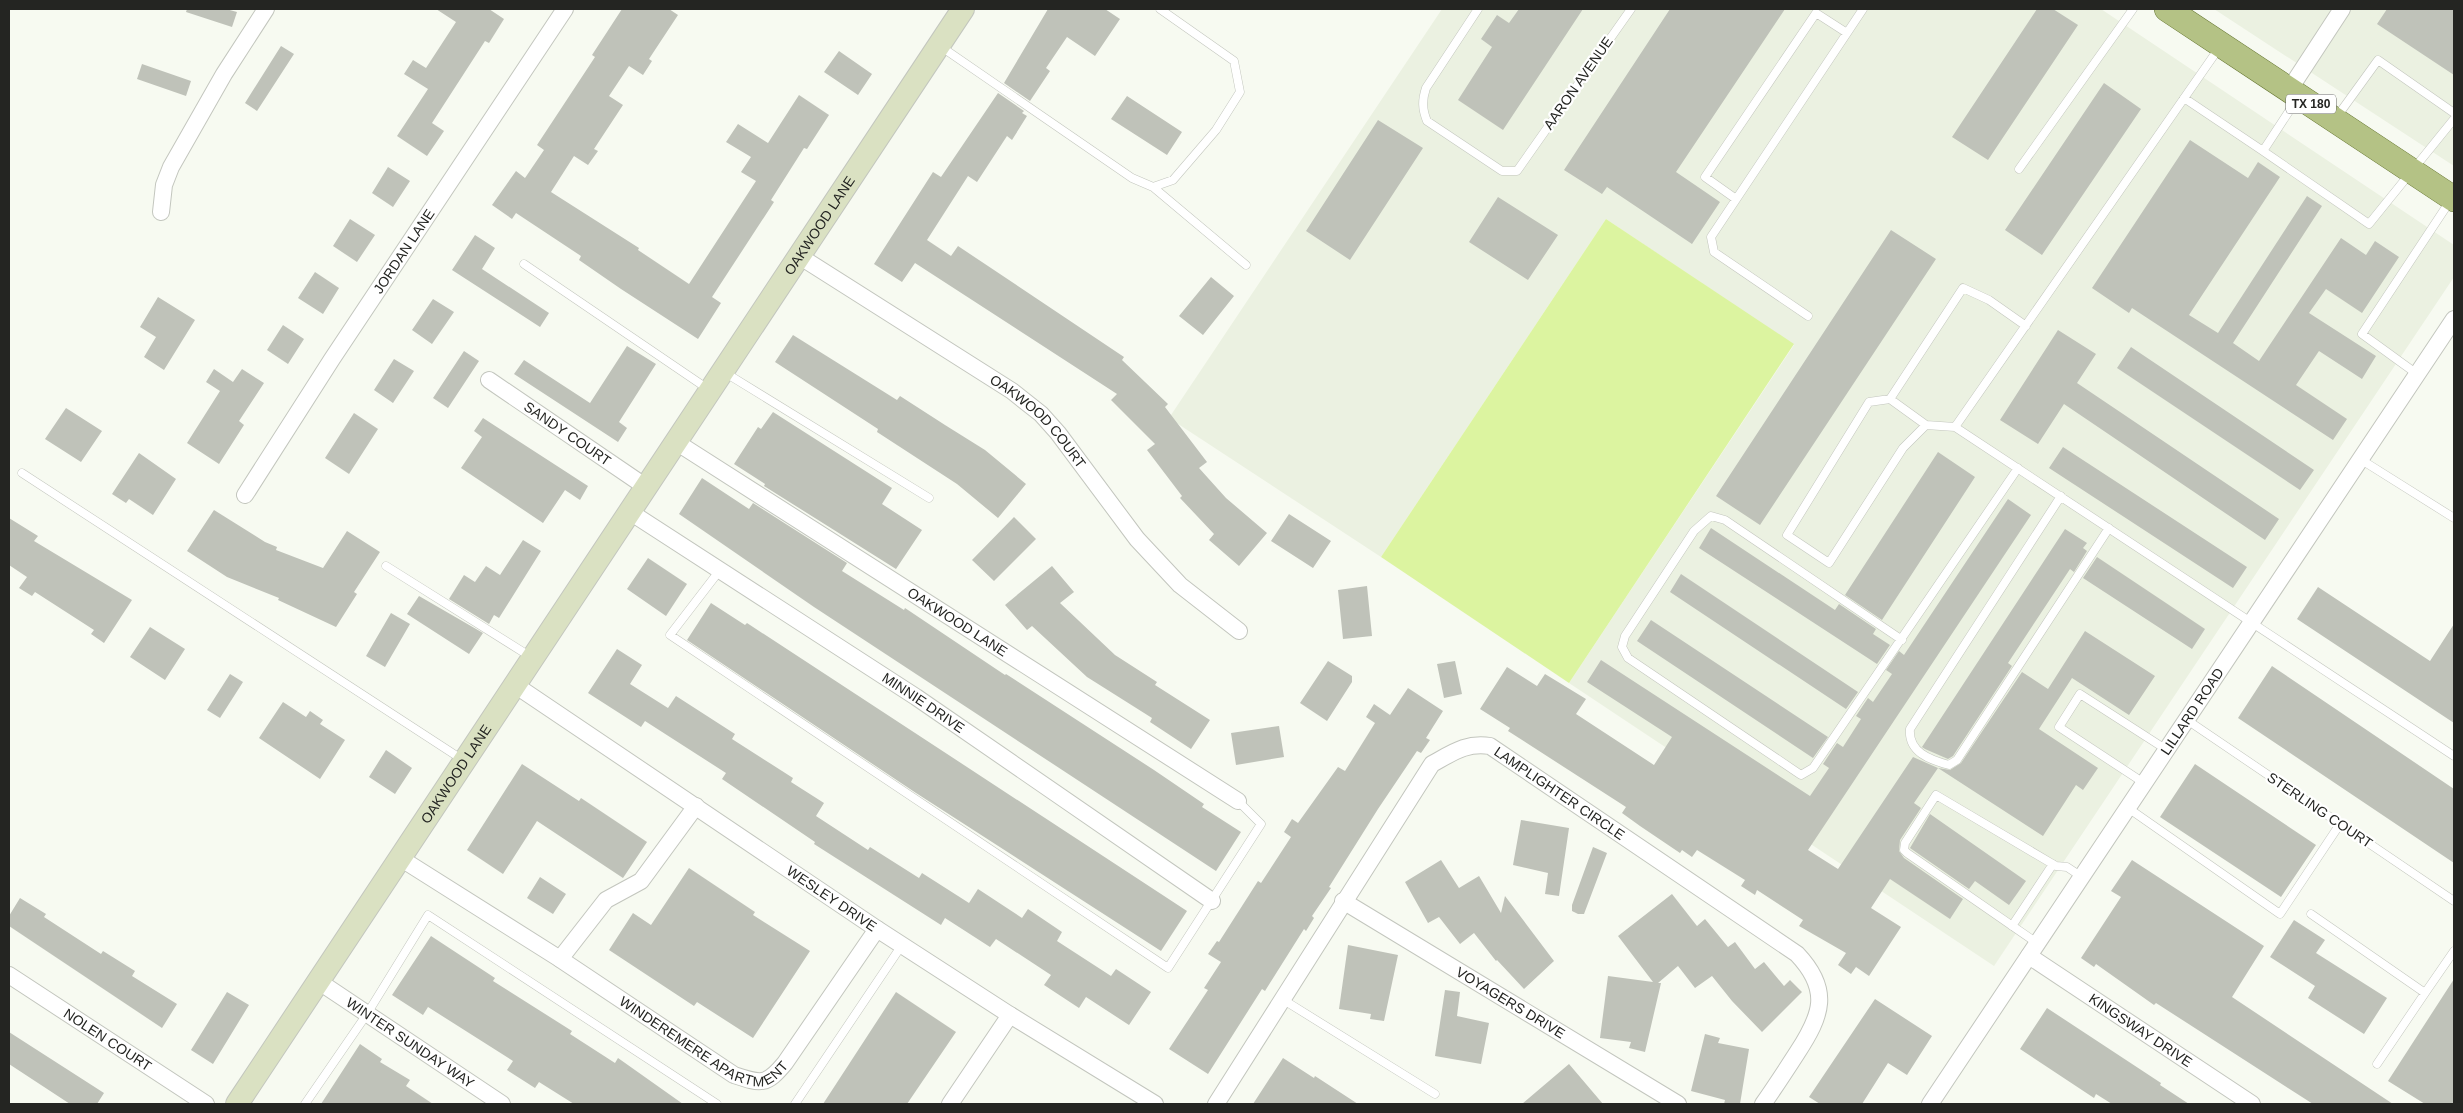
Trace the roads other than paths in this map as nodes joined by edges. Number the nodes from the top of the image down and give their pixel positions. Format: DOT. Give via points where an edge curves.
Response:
graph roads {
  1 [pos="266,9"];
  2 [pos="566,9"];
  3 [pos="963,9"];
  4 [pos="1160,9"];
  5 [pos="1478,9"];
  6 [pos="1631,9"];
  7 [pos="1863,9"];
  8 [pos="2133,9"];
  9 [pos="2167,9"];
  10 [pos="2342,9"];
  11 [pos="1847,33"];
  12 [pos="2221,44"];
  13 [pos="939,45"];
  14 [pos="2294,93"];
  15 [pos="2184,98"];
  16 [pos="2454,113"];
  17 [pos="2454,119"];
  18 [pos="2335,120"];
  19 [pos="2263,151"];
  20 [pos="2019,169"];
  21 [pos="2412,171"];
  22 [pos="1153,187"];
  23 [pos="1736,199"];
  24 [pos="2453,199"];
  25 [pos="161,212"];
  26 [pos="799,256"];
  27 [pos="524,264"];
  28 [pos="1246,265"];
  29 [pos="1808,316"];
  30 [pos="2454,319"];
  31 [pos="2026,326"];
  32 [pos="723,371"];
  33 [pos="2417,374"];
  34 [pos="489,380"];
  35 [pos="710,390"];
  36 [pos="1890,399"];
  37 [pos="1926,425"];
  38 [pos="1954,427"];
  39 [pos="676,442"];
  40 [pos="2360,459"];
  41 [pos="2018,468"];
  42 [pos="22,473"];
  43 [pos="646,487"];
  44 [pos="245,495"];
  45 [pos="2061,496"];
  46 [pos="929,498"];
  47 [pos="630,512"];
  48 [pos="2454,518"];
  49 [pos="2109,528"];
  50 [pos="386,566"];
  51 [pos="720,570"];
  52 [pos="2252,622"];
  53 [pos="1239,631"];
  54 [pos="1902,640"];
  55 [pos="533,658"];
  56 [pos="515,684"];
  57 [pos="2187,720"];
  58 [pos="2167,750"];
  59 [pos="2454,756"];
  60 [pos="464,761"];
  61 [pos="2144,783"];
  62 [pos="1238,801"];
  63 [pos="696,806"];
  64 [pos="2128,808"];
  65 [pos="2340,824"];
  66 [pos="400,858"];
  67 [pos="2053,864"];
  68 [pos="2082,876"];
  69 [pos="1212,901"];
  70 [pos="1343,901"];
  71 [pos="2454,901"];
  72 [pos="2311,914"];
  73 [pos="2012,926"];
  74 [pos="877,929"];
  75 [pos="902,945"];
  76 [pos="2033,949"];
  77 [pos="2454,951"];
  78 [pos="560,959"];
  79 [pos="9,975"];
  80 [pos="318,982"];
  81 [pos="2426,993"];
  82 [pos="1282,999"];
  83 [pos="367,1014"];
  84 [pos="1010,1015"];
  85 [pos="2377,1064"];
  86 [pos="1435,1094"];
  87 [pos="206,1104"];
  88 [pos="237,1104"];
  89 [pos="305,1104"];
  90 [pos="502,1104"];
  91 [pos="717,1104"];
  92 [pos="795,1104"];
  93 [pos="950,1104"];
  94 [pos="1155,1104"];
  95 [pos="1216,1104"];
  96 [pos="1678,1104"];
  97 [pos="1763,1104"];
  98 [pos="1932,1104"];
  99 [pos="2252,1104"];
  1 -- 25 [label="street" via="224,74 171,167 164,186"];
  2 -- 44 [label="street, JORDAN LANE"];
  3 -- 13 [label="street, OAKWOOD LANE"];
  4 -- 22 [label="lane" via="1234,61 1240,92 1216,130 1173,180"];
  5 -- 6 [label="lane, AARON AVENUE" via="1426,88 1422,101 1427,121 1502,171 1517,171"];
  7 -- 11 [label="lane"];
  8 -- 20 [label="lane"];
  9 -- 12 [label="main road, TX 180"];
  10 -- 14 [label="street"];
  11 -- 23 [label="lane"];
  11 -- 23 [label="lane" via="1816,12 1705,177"];
  12 -- 14 [label="main road, TX 180"];
  12 -- 15 [label="lane"];
  13 -- 22 [label="lane" via="1132,178"];
  13 -- 26 [label="street, OAKWOOD LANE"];
  14 -- 18 [label="main road, TX 180"];
  14 -- 19 [label="lane"];
  15 -- 19 [label="lane"];
  15 -- 31 [label="lane"];
  16 -- 18 [label="lane" via="2378,60"];
  17 -- 21 [label="lane"];
  18 -- 21 [label="main road, TX 180"];
  19 -- 21 [label="lane" via="2369,224"];
  21 -- 24 [label="main road, TX 180"];
  22 -- 28 [label="lane"];
  23 -- 29 [label="lane" via="1711,237 1714,252"];
  24 -- 33 [label="lane" via="2362,334"];
  26 -- 32 [label="street, OAKWOOD LANE"];
  26 -- 53 [label="street, OAKWOOD COURT" via="1012,391 1041,414 1137,539 1180,585"];
  27 -- 35 [label="lane"];
  30 -- 33 [label="street, LILLARD ROAD"];
  31 -- 36 [label="lane" via="1989,300 1963,288"];
  31 -- 38 [label="lane"];
  32 -- 35 [label="street, OAKWOOD LANE"];
  32 -- 46 [label="lane"];
  33 -- 40 [label="street, LILLARD ROAD"];
  34 -- 43 [label="street, SANDY COURT"];
  35 -- 39 [label="street, OAKWOOD LANE"];
  36 -- 37 [label="lane"];
  36 -- 37 [label="lane" via="1869,402 1787,535 1828,563 1903,448"];
  37 -- 38 [label="lane"];
  38 -- 41 [label="lane"];
  39 -- 43 [label="street, OAKWOOD LANE"];
  39 -- 62 [label="street, OAKWOOD LANE"];
  40 -- 48 [label="lane"];
  40 -- 52 [label="street, LILLARD ROAD"];
  41 -- 45 [label="lane"];
  41 -- 54 [label="lane"];
  42 -- 60 [label="lane"];
  43 -- 47 [label="street, OAKWOOD LANE"];
  45 -- 49 [label="lane"];
  45 -- 49 [label="lane" via="1910,729 1909,739 1914,749 1949,765 1957,760"];
  47 -- 51 [label="street, MINNIE DRIVE"];
  47 -- 55 [label="street, OAKWOOD LANE"];
  49 -- 52 [label="lane"];
  50 -- 55 [label="lane"];
  51 -- 69 [label="street, MINNIE DRIVE" via="916,697"];
  51 -- 69 [label="lane" via="670,635 1168,968"];
  52 -- 57 [label="street, LILLARD ROAD"];
  52 -- 59 [label="lane"];
  54 -- 54 [label="lane" via="1813,768 1801,776 1628,658 1622,647 1625,636 1694,531 1711,516 1725,520"];
  55 -- 56 [label="street, OAKWOOD LANE"];
  56 -- 60 [label="street, OAKWOOD LANE"];
  56 -- 63 [label="street, WESLEY DRIVE"];
  57 -- 58 [label="street, LILLARD ROAD"];
  57 -- 65 [label="lane, STERLING COURT"];
  58 -- 61 [label="street, LILLARD ROAD"];
  58 -- 61 [label="lane" via="2080,694 2059,727"];
  60 -- 66 [label="street, OAKWOOD LANE"];
  61 -- 64 [label="street, LILLARD ROAD"];
  62 -- 69 [label="lane" via="1261,824"];
  63 -- 74 [label="street, WESLEY DRIVE"];
  63 -- 78 [label="street" via="641,882 606,900"];
  64 -- 65 [label="lane" via="2280,914"];
  64 -- 68 [label="street, LILLARD ROAD"];
  65 -- 71 [label="lane, STERLING COURT"];
  66 -- 78 [label="street, WINDEREMERE APARTMENT"];
  66 -- 80 [label="street, OAKWOOD LANE"];
  67 -- 68 [label="lane"];
  67 -- 73 [label="lane"];
  67 -- 73 [label="lane" via="1936,795 1905,843 1904,850"];
  68 -- 76 [label="street, LILLARD ROAD"];
  70 -- 82 [label="street, LAMPLIGHTER CIRCLE"];
  70 -- 96 [label="street, VOYAGERS DRIVE"];
  70 -- 97 [label="street, LAMPLIGHTER CIRCLE" via="1432,764 1465,746 1490,746 1797,954 1810,968 1819,986 1820,1009 1814,1028"];
  72 -- 81 [label="lane"];
  73 -- 76 [label="lane"];
  74 -- 75 [label="street, WESLEY DRIVE"];
  74 -- 78 [label="street, WINDEREMERE APARTMENT" via="785,1063 772,1079 755,1082 734,1075"];
  75 -- 84 [label="street, WESLEY DRIVE"];
  75 -- 92 [label="lane"];
  76 -- 98 [label="street, LILLARD ROAD"];
  76 -- 99 [label="street, KINGSWAY DRIVE"];
  77 -- 81 [label="lane"];
  79 -- 87 [label="street, NOLEN COURT"];
  80 -- 83 [label="street, WINTER SUNDAY WAY"];
  80 -- 88 [label="street, OAKWOOD LANE"];
  81 -- 85 [label="lane"];
  82 -- 86 [label="lane"];
  82 -- 95 [label="street, LAMPLIGHTER CIRCLE"];
  83 -- 89 [label="lane"];
  83 -- 90 [label="street, WINTER SUNDAY WAY"];
  83 -- 91 [label="lane" via="428,915"];
  84 -- 93 [label="street"];
  84 -- 94 [label="street, WESLEY DRIVE"];
}
